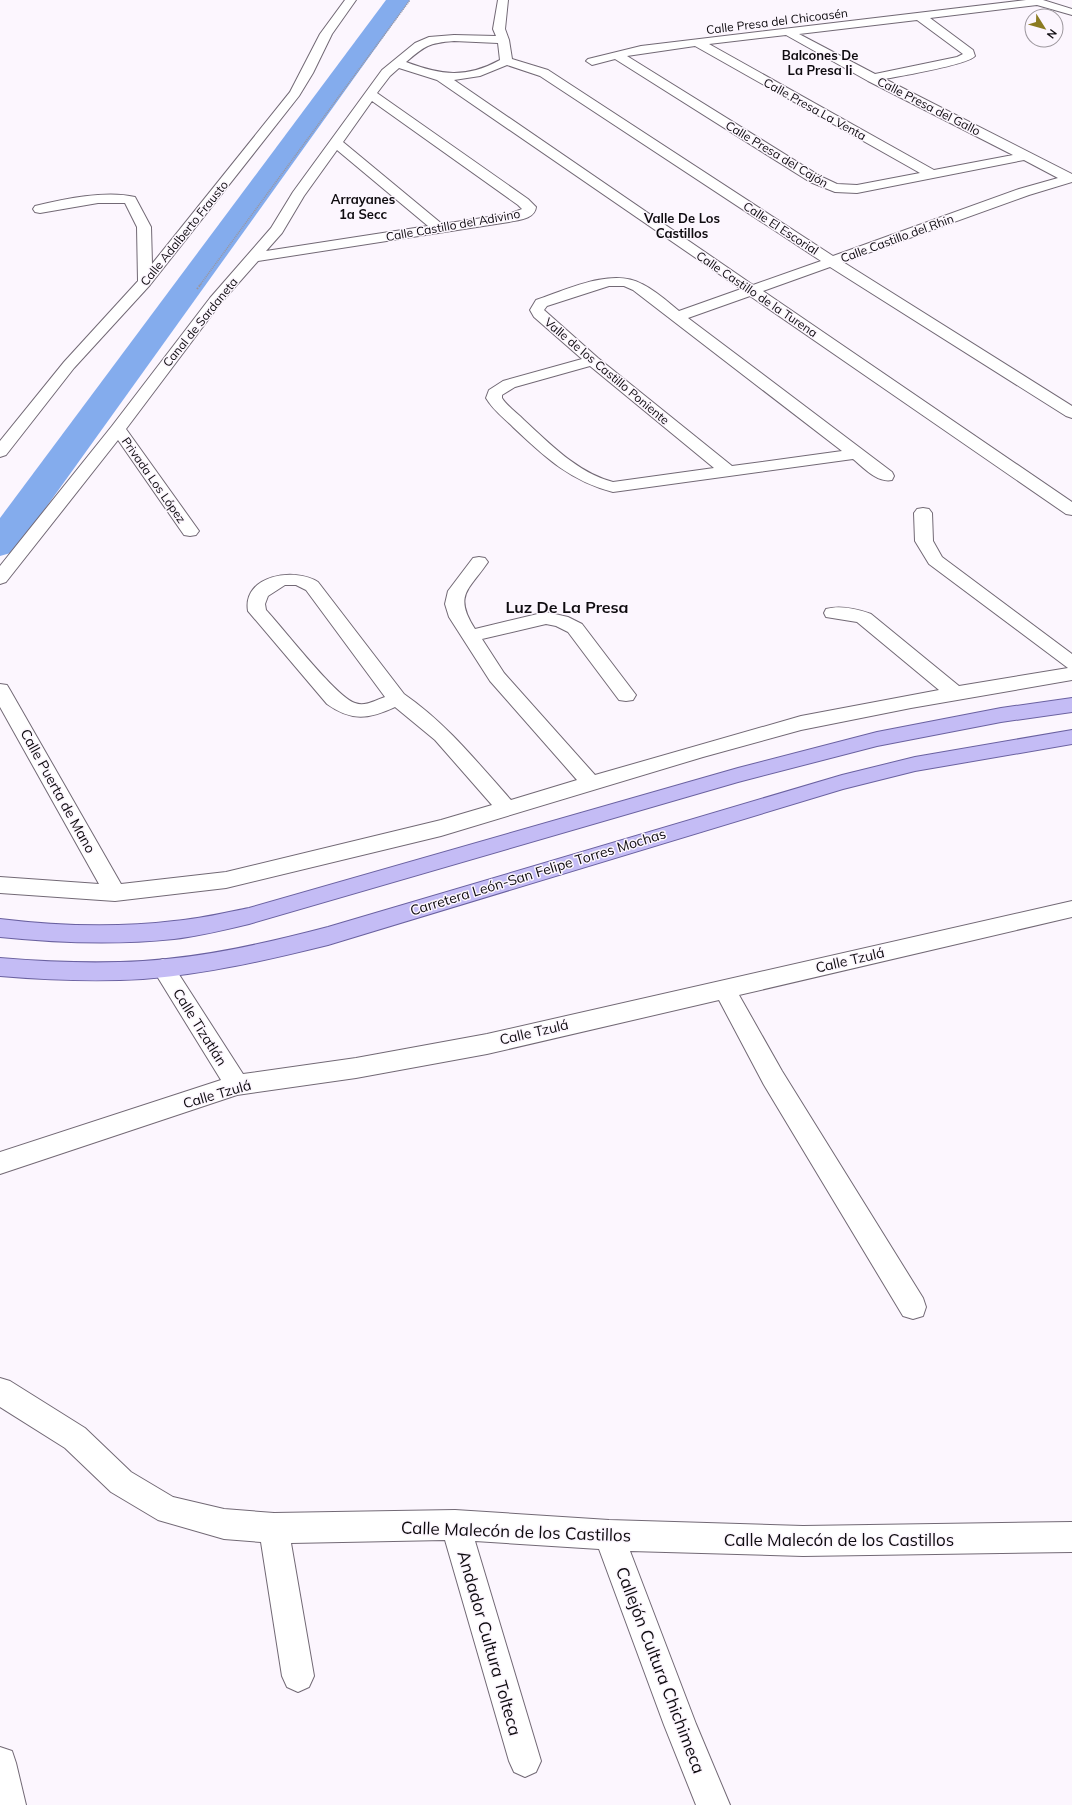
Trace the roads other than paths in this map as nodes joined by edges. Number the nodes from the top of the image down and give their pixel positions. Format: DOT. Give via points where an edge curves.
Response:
graph roads {
  1 [pos="351,0"];
  2 [pos="503,0"];
  3 [pos="1034,1"];
  4 [pos="1072,12"];
  5 [pos="921,17"];
  6 [pos="788,32"];
  7 [pos="503,40"];
  8 [pos="698,43"];
  9 [pos="616,54"];
  10 [pos="592,60"];
  11 [pos="506,61"];
  12 [pos="396,64"];
  13 [pos="442,78"];
  14 [pos="872,78"];
  15 [pos="372,95"];
  16 [pos="337,143"];
  17 [pos="1025,156"];
  18 [pos="932,174"];
  19 [pos="1069,183"];
  20 [pos="40,209"];
  21 [pos="438,228"];
  22 [pos="254,257"];
  23 [pos="831,261"];
  24 [pos="145,282"];
  25 [pos="752,290"];
  26 [pos="678,317"];
  27 [pos="593,361"];
  28 [pos="1072,413"];
  29 [pos="118,429"];
  30 [pos="0,452"];
  31 [pos="855,454"];
  32 [pos="727,470"];
  33 [pos="886,476"];
  34 [pos="1072,510"];
  35 [pos="923,513"];
  36 [pos="190,531"];
  37 [pos="479,562"];
  38 [pos="0,578"];
  39 [pos="833,613"];
  40 [pos="470,636"];
  41 [pos="1072,663"];
  42 [pos="1072,674"];
  43 [pos="0,690"];
  44 [pos="954,693"];
  45 [pos="626,695"];
  46 [pos="397,699"];
  47 [pos="1072,705"];
  48 [pos="1072,723"];
  49 [pos="1072,737"];
  50 [pos="915,764"];
  51 [pos="591,783"];
  52 [pos="506,808"];
  53 [pos="0,885"];
  54 [pos="115,893"];
  55 [pos="1072,909"];
  56 [pos="0,928"];
  57 [pos="0,966"];
  58 [pos="163,968"];
  59 [pos="724,988"];
  60 [pos="237,1085"];
  61 [pos="0,1163"];
  62 [pos="913,1307"];
  63 [pos="3,1400"];
  64 [pos="455,1525"];
  65 [pos="274,1528"];
  66 [pos="609,1534"];
  67 [pos="1072,1538"];
  68 [pos="298,1676"];
  69 [pos="525,1761"];
  70 [pos="0,1763"];
  71 [pos="8,1805"];
  72 [pos="713,1805"];
  1 -- 24 [label="street, Calle Adalberto Frausto" via="337,10 295,93"];
  2 -- 7 [label="street" via="499,29"];
  3 -- 4 [label="street"];
  3 -- 5 [label="street, Calle Presa del Chicoasén"];
  5 -- 6 [label="street, Calle Presa del Chicoasén"];
  5 -- 14 [label="street" via="969,52 969,56"];
  6 -- 8 [label="street, Calle Presa del Chicoasén"];
  6 -- 14 [label="street, Calle Presa del Gallo"];
  7 -- 11 [label="street"];
  7 -- 12 [label="street, Canal de Sardaneta" via="443,38 423,42"];
  8 -- 9 [label="street, Calle Presa del Chicoasén"];
  8 -- 18 [label="street, Calle Presa La Venta"];
  9 -- 10 [label="street, Calle Presa del Chicoasén"];
  9 -- 18 [label="street, Calle Presa del Cajón" via="824,184 835,188 857,189"];
  11 -- 13 [label="street" via="474,74"];
  11 -- 23 [label="street, Calle El Escorial" via="544,73"];
  12 -- 13 [label="street"];
  12 -- 15 [label="street, Canal de Sardaneta"];
  13 -- 25 [label="street, Calle Castillo de la Turena"];
  14 -- 17 [label="street, Calle Presa del Gallo"];
  15 -- 16 [label="street, Canal de Sardaneta"];
  15 -- 21 [label="street, Calle Castillo del Adivino" via="529,207 525,214 509,218"];
  16 -- 21 [label="street"];
  16 -- 22 [label="street, Canal de Sardaneta" via="298,195 277,230"];
  17 -- 18 [label="street, Calle Presa del Cajón"];
  17 -- 19 [label="street, Calle Presa del Gallo"];
  19 -- 23 [label="street, Calle Castillo del Rhin" via="1052,184 1024,192"];
  20 -- 24 [label="street" via="111,199 130,200 144,227"];
  21 -- 22 [label="street, Calle Castillo del Adivino"];
  22 -- 29 [label="street, Canal de Sardaneta" via="215,301"];
  23 -- 25 [label="street, Calle Castillo del Rhin"];
  23 -- 28 [label="street, Calle El Escorial"];
  24 -- 30 [label="street, Calle Adalberto Frausto" via="68,365"];
  25 -- 26 [label="street, Calle Castillo del Rhin"];
  25 -- 34 [label="street, Calle Castillo de la Turena"];
  26 -- 27 [label="street, Valle de los Castillo Poniente" via="638,287 626,282 600,284 541,303 537,310 539,314"];
  26 -- 31 [label="street, Valle de los Castillo Poniente"];
  27 -- 32 [label="street, Valle de los Castillo Poniente"];
  27 -- 32 [label="street" via="509,384 495,393 494,398 570,468 597,484 613,487"];
  29 -- 36 [label="street, Privada Los López"];
  29 -- 38 [label="street, Canal de Sardaneta"];
  31 -- 32 [label="street"];
  31 -- 33 [label="street, Valle de los Castillo Poniente"];
  35 -- 41 [label="street" via="924,541 935,560"];
  37 -- 40 [label="street" via="457,591 454,604 458,617"];
  39 -- 44 [label="street" via="864,618"];
  40 -- 45 [label="street" via="546,618 561,621 575,628"];
  40 -- 51 [label="street" via="497,677"];
  42 -- 44 [label="street"];
  43 -- 54 [label="street, Calle Puerta de Mano"];
  44 -- 51 [label="street" via="801,723"];
  46 -- 46 [label="street" via="312,586 304,581 282,580 261,591 256,599 257,611 342,706 361,712 373,710"];
  46 -- 52 [label="street" via="437,730"];
  47 -- 56 [label="main road" via="1001,714 877,738 738,775 249,916 174,930 105,934"];
  48 -- 50 [label="main road" via="971,742 934,754"];
  49 -- 50 [label="main road, Carretera León-San Felipe Torres Mochas"];
  50 -- 58 [label="main road, Carretera León-San Felipe Torres Mochas" via="751,808 328,936 269,951"];
  51 -- 52 [label="street"];
  52 -- 54 [label="street" via="441,828 234,878"];
  53 -- 54 [label="street"];
  55 -- 59 [label="street, Calle Tzulá"];
  57 -- 58 [label="main road, Carretera León-San Felipe Torres Mochas" via="96,971"];
  58 -- 60 [label="street, Calle Tizatlán"];
  59 -- 60 [label="street, Calle Tzulá" via="487,1044 356,1068"];
  59 -- 62 [label="street" via="773,1078"];
  60 -- 61 [label="street, Calle Tzulá"];
  63 -- 65 [label="street, Calle Malecón de los Castillos" via="76,1438 121,1482 168,1510 224,1524"];
  64 -- 65 [label="street, Calle Malecón de los Castillos"];
  64 -- 66 [label="street, Calle Malecón de los Castillos"];
  64 -- 69 [label="street, Andador Cultura Tolteca"];
  65 -- 68 [label="street"];
  66 -- 67 [label="street, Calle Malecón de los Castillos" via="803,1541"];
  66 -- 72 [label="street, Callejón Cultura Chichimeca" via="680,1725"];
  70 -- 71 [label="street"];
}
